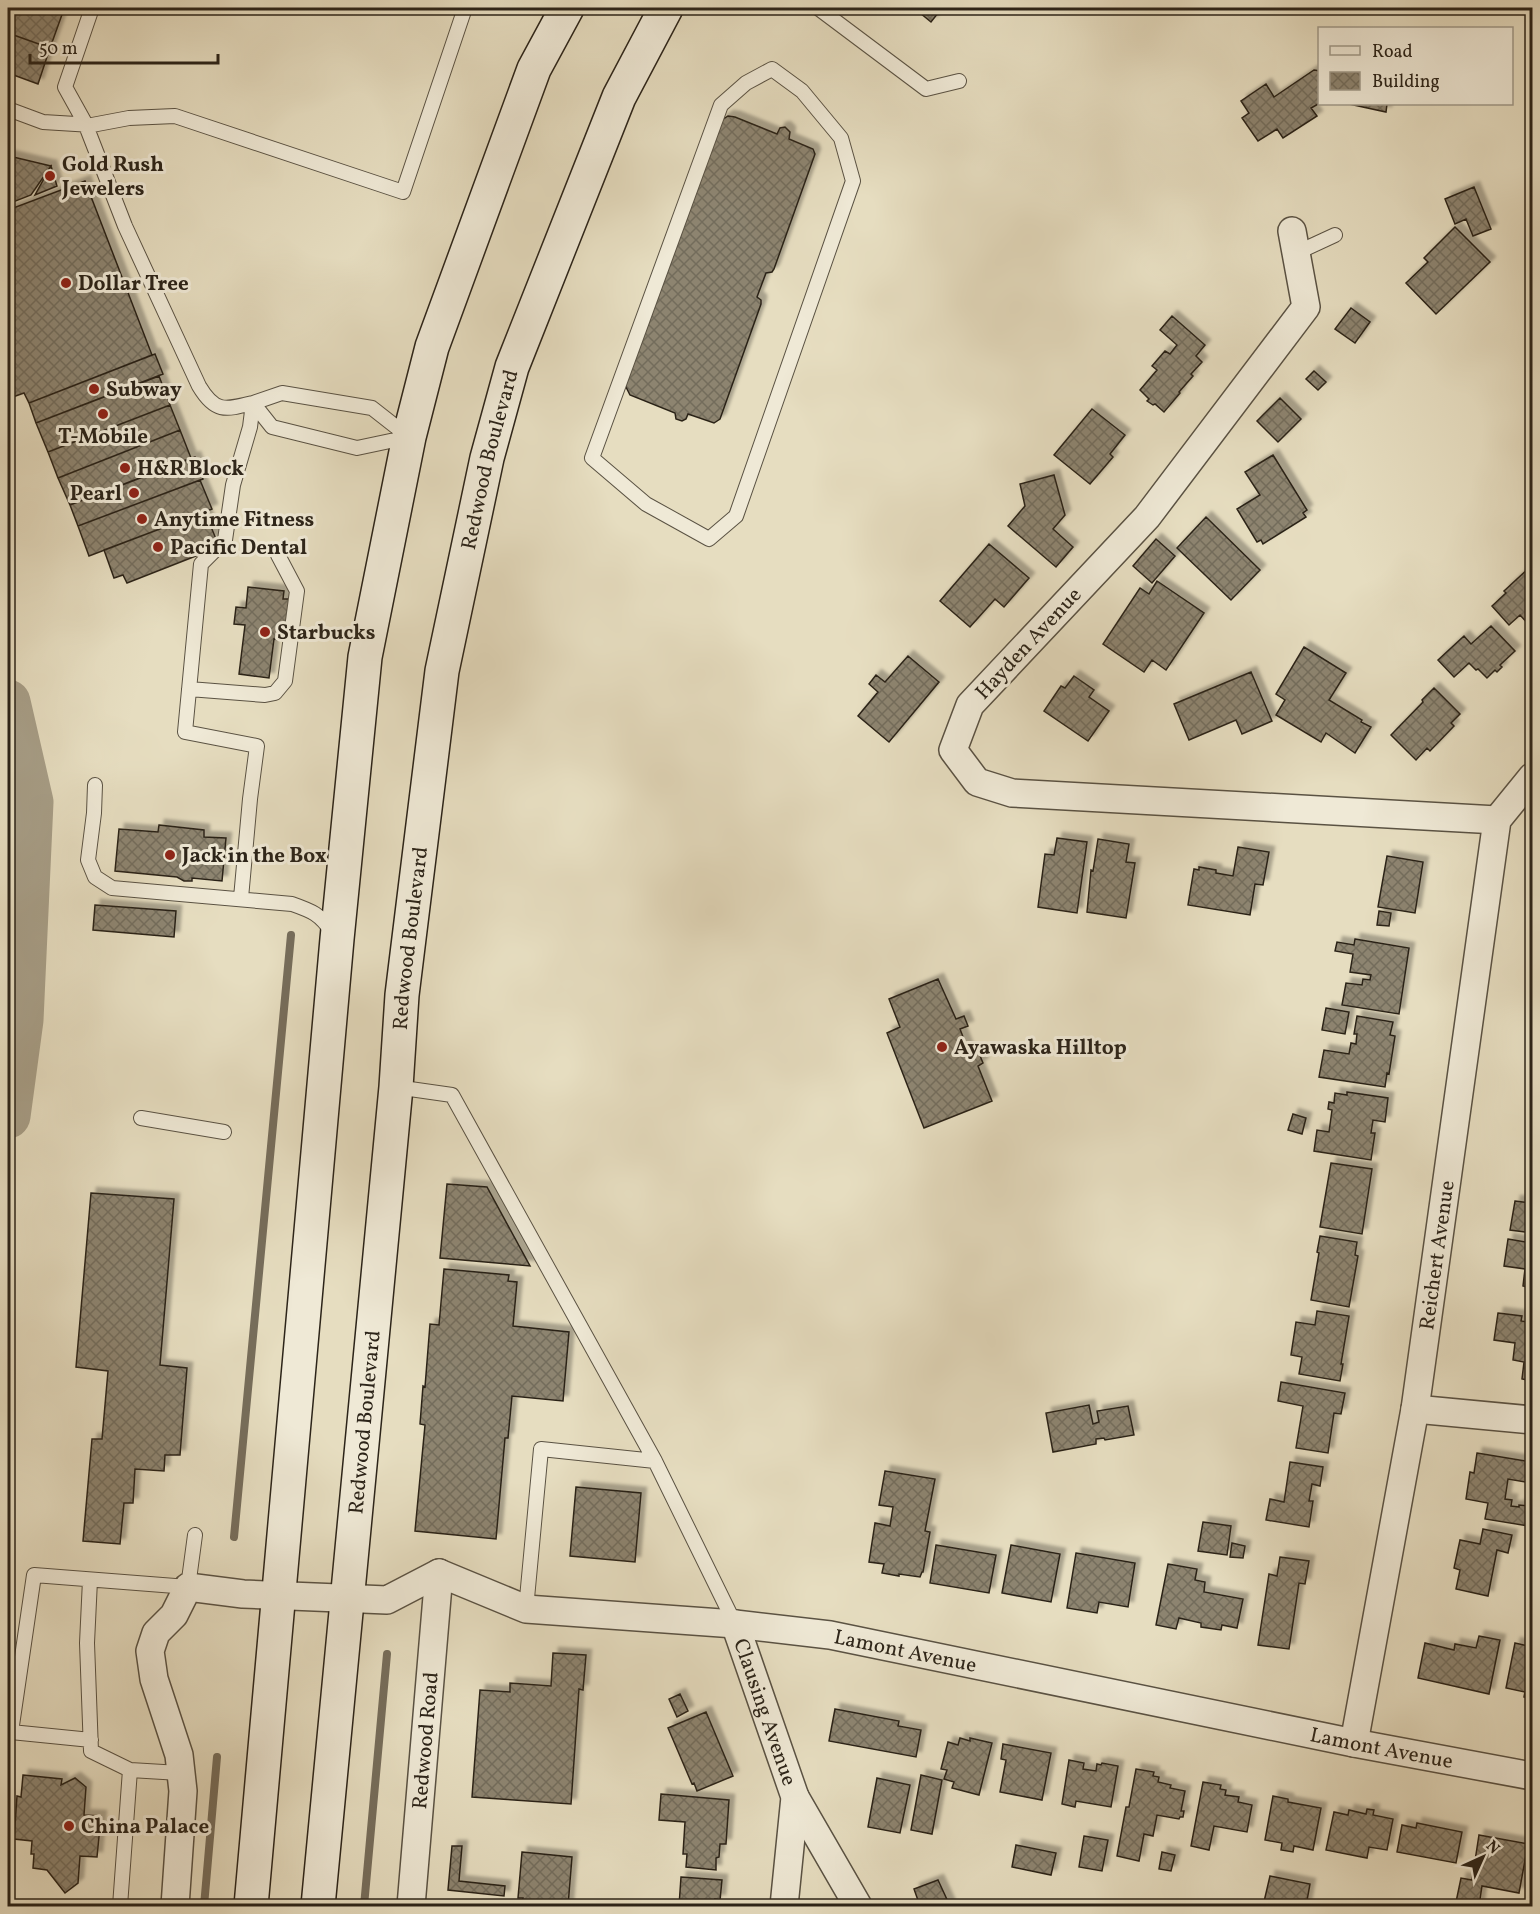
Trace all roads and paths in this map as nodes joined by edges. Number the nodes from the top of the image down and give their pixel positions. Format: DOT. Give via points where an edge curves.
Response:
graph roads {
  1 [pos="92,8"];
  2 [pos="465,8"];
  3 [pos="567,8"];
  4 [pos="666,8"];
  5 [pos="818,8"];
  6 [pos="958,81"];
  7 [pos="8,109"];
  8 [pos="85,123"];
  9 [pos="1335,234"];
  10 [pos="1294,242"];
  11 [pos="253,404"];
  12 [pos="409,437"];
  13 [pos="592,458"];
  14 [pos="278,555"];
  15 [pos="189,689"];
  16 [pos="1533,777"];
  17 [pos="95,785"];
  18 [pos="1497,820"];
  19 [pos="241,898"];
  20 [pos="337,939"];
  21 [pos="396,1087"];
  22 [pos="141,1118"];
  23 [pos="224,1132"];
  24 [pos="1415,1409"];
  25 [pos="1533,1420"];
  26 [pos="655,1461"];
  27 [pos="195,1535"];
  28 [pos="439,1574"];
  29 [pos="90,1580"];
  30 [pos="188,1587"];
  31 [pos="280,1597"];
  32 [pos="347,1598"];
  33 [pos="526,1609"];
  34 [pos="735,1623"];
  35 [pos="9,1735"];
  36 [pos="91,1740"];
  37 [pos="1354,1743"];
  38 [pos="130,1770"];
  39 [pos="180,1773"];
  40 [pos="1533,1776"];
  41 [pos="795,1797"];
  42 [pos="120,1906"];
  43 [pos="175,1906"];
  44 [pos="251,1906"];
  45 [pos="318,1906"];
  46 [pos="411,1906"];
  47 [pos="784,1906"];
  48 [pos="858,1906"];
  1 -- 8 [label="lane" via="65,87"];
  2 -- 8 [label="lane" via="403,192 175,116"];
  3 -- 12 [label="main road" via="534,69 432,346"];
  4 -- 21 [label="main road, Redwood Boulevard" via="619,97 512,367 487,458 442,670 402,995"];
  5 -- 6 [label="lane" via="926,88"];
  7 -- 8 [label="lane" via="43,122"];
  8 -- 11 [label="lane" via="125,226 199,386 208,401 229,409"];
  9 -- 10 [label="lane" via="1320,243"];
  10 -- 18 [label="street, Hayden Avenue" via="1306,308 1147,517 969,705 953,750 977,782 1012,793"];
  11 -- 12 [label="lane" via="282,393 372,408"];
  11 -- 12 [label="lane" via="272,427 357,448"];
  11 -- 15 [label="lane" via="233,484 225,540 201,564"];
  12 -- 20 [label="main road" via="365,657"];
  13 -- 13 [label="lane" via="646,504 709,539 736,516 853,180 841,138 802,91 772,69 746,83 721,105"];
  14 -- 15 [label="lane" via="297,591 285,681 275,693 265,696"];
  15 -- 19 [label="lane" via="185,732 257,746"];
  16 -- 18 [label="street"];
  17 -- 19 [label="lane" via="88,860 95,877 112,888"];
  18 -- 24 [label="street, Reichert Avenue"];
  19 -- 20 [label="lane" via="292,904 315,912"];
  20 -- 31 [label="main road"];
  21 -- 26 [label="lane" via="452,1095"];
  21 -- 32 [label="main road, Redwood Boulevard"];
  22 -- 23 [label="lane"];
  24 -- 25 [label="street"];
  24 -- 37 [label="street, Reichert Avenue"];
  26 -- 33 [label="lane" via="541,1449"];
  26 -- 34 [label="lane"];
  27 -- 30 [label="lane"];
  28 -- 32 [label="street" via="387,1600"];
  28 -- 33 [label="street, Lamont Avenue"];
  28 -- 46 [label="street, Redwood Road"];
  29 -- 30 [label="lane"];
  29 -- 35 [label="lane" via="34,1575"];
  29 -- 36 [label="lane" via="87,1643"];
  30 -- 31 [label="street"];
  30 -- 39 [label="street" via="174,1615 156,1633 150,1651 154,1679 179,1755"];
  31 -- 32 [label="street"];
  31 -- 44 [label="main road"];
  32 -- 45 [label="main road, Redwood Boulevard"];
  33 -- 34 [label="street, Lamont Avenue"];
  34 -- 37 [label="street, Lamont Avenue" via="830,1635"];
  34 -- 41 [label="street, Clausing Avenue"];
  35 -- 36 [label="lane"];
  36 -- 38 [label="lane" via="91,1750"];
  37 -- 40 [label="street, Lamont Avenue"];
  38 -- 39 [label="lane"];
  38 -- 42 [label="lane"];
  39 -- 43 [label="street" via="183,1791"];
  41 -- 47 [label="street, Clausing Avenue"];
  41 -- 48 [label="street"];
}
